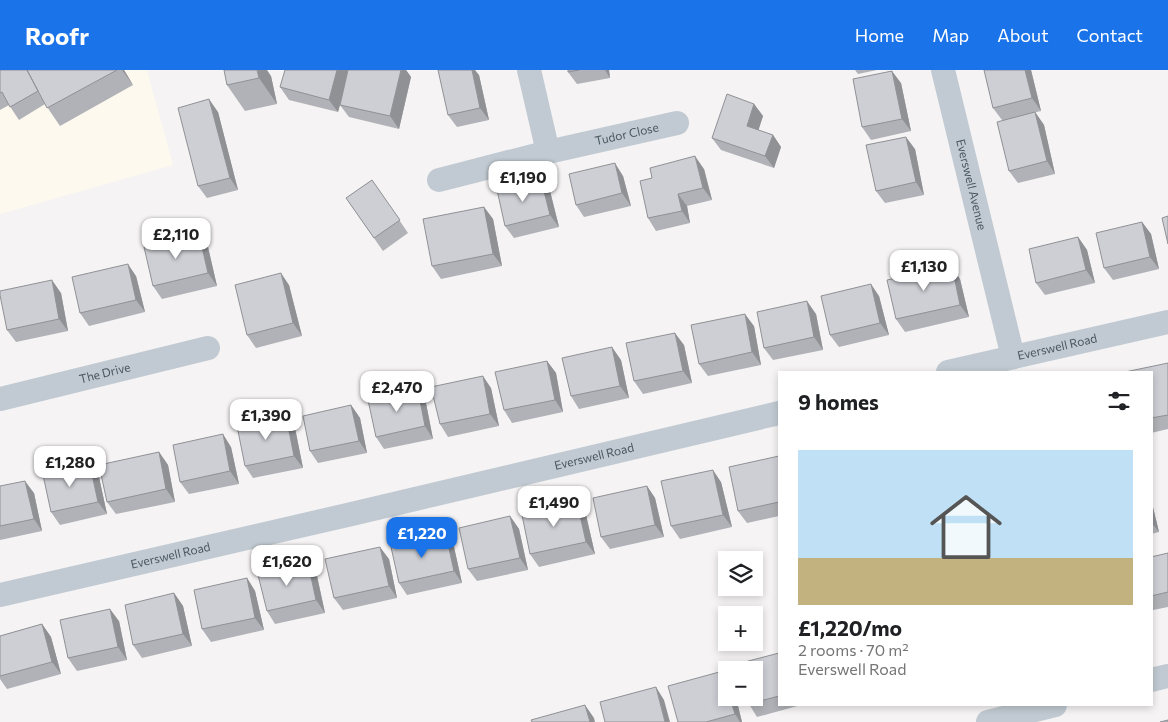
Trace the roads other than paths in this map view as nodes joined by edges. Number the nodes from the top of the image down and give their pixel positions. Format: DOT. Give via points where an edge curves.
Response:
graph roads {
  1 [pos="528,70"];
  2 [pos="943,70"];
  3 [pos="677,123"];
  4 [pos="548,152"];
  5 [pos="439,180"];
  6 [pos="1168,322"];
  7 [pos="208,348"];
  8 [pos="1013,357"];
  9 [pos="952,371"];
  10 [pos="0,399"];
  11 [pos="778,413"];
  12 [pos="0,595"];
  13 [pos="1168,676"];
  14 [pos="1153,680"];
  15 [pos="1051,706"];
  16 [pos="988,722"];
  1 -- 4 [label="street"];
  2 -- 8 [label="street, Everswell Avenue"];
  3 -- 4 [label="street, Tudor Close"];
  4 -- 5 [label="street, Tudor Close"];
  6 -- 8 [label="street, Everswell Road"];
  7 -- 10 [label="street, The Drive"];
  8 -- 9 [label="street, Everswell Road"];
  11 -- 12 [label="street, Everswell Road"];
  13 -- 14 [label="street"];
  15 -- 16 [label="street"];
}
